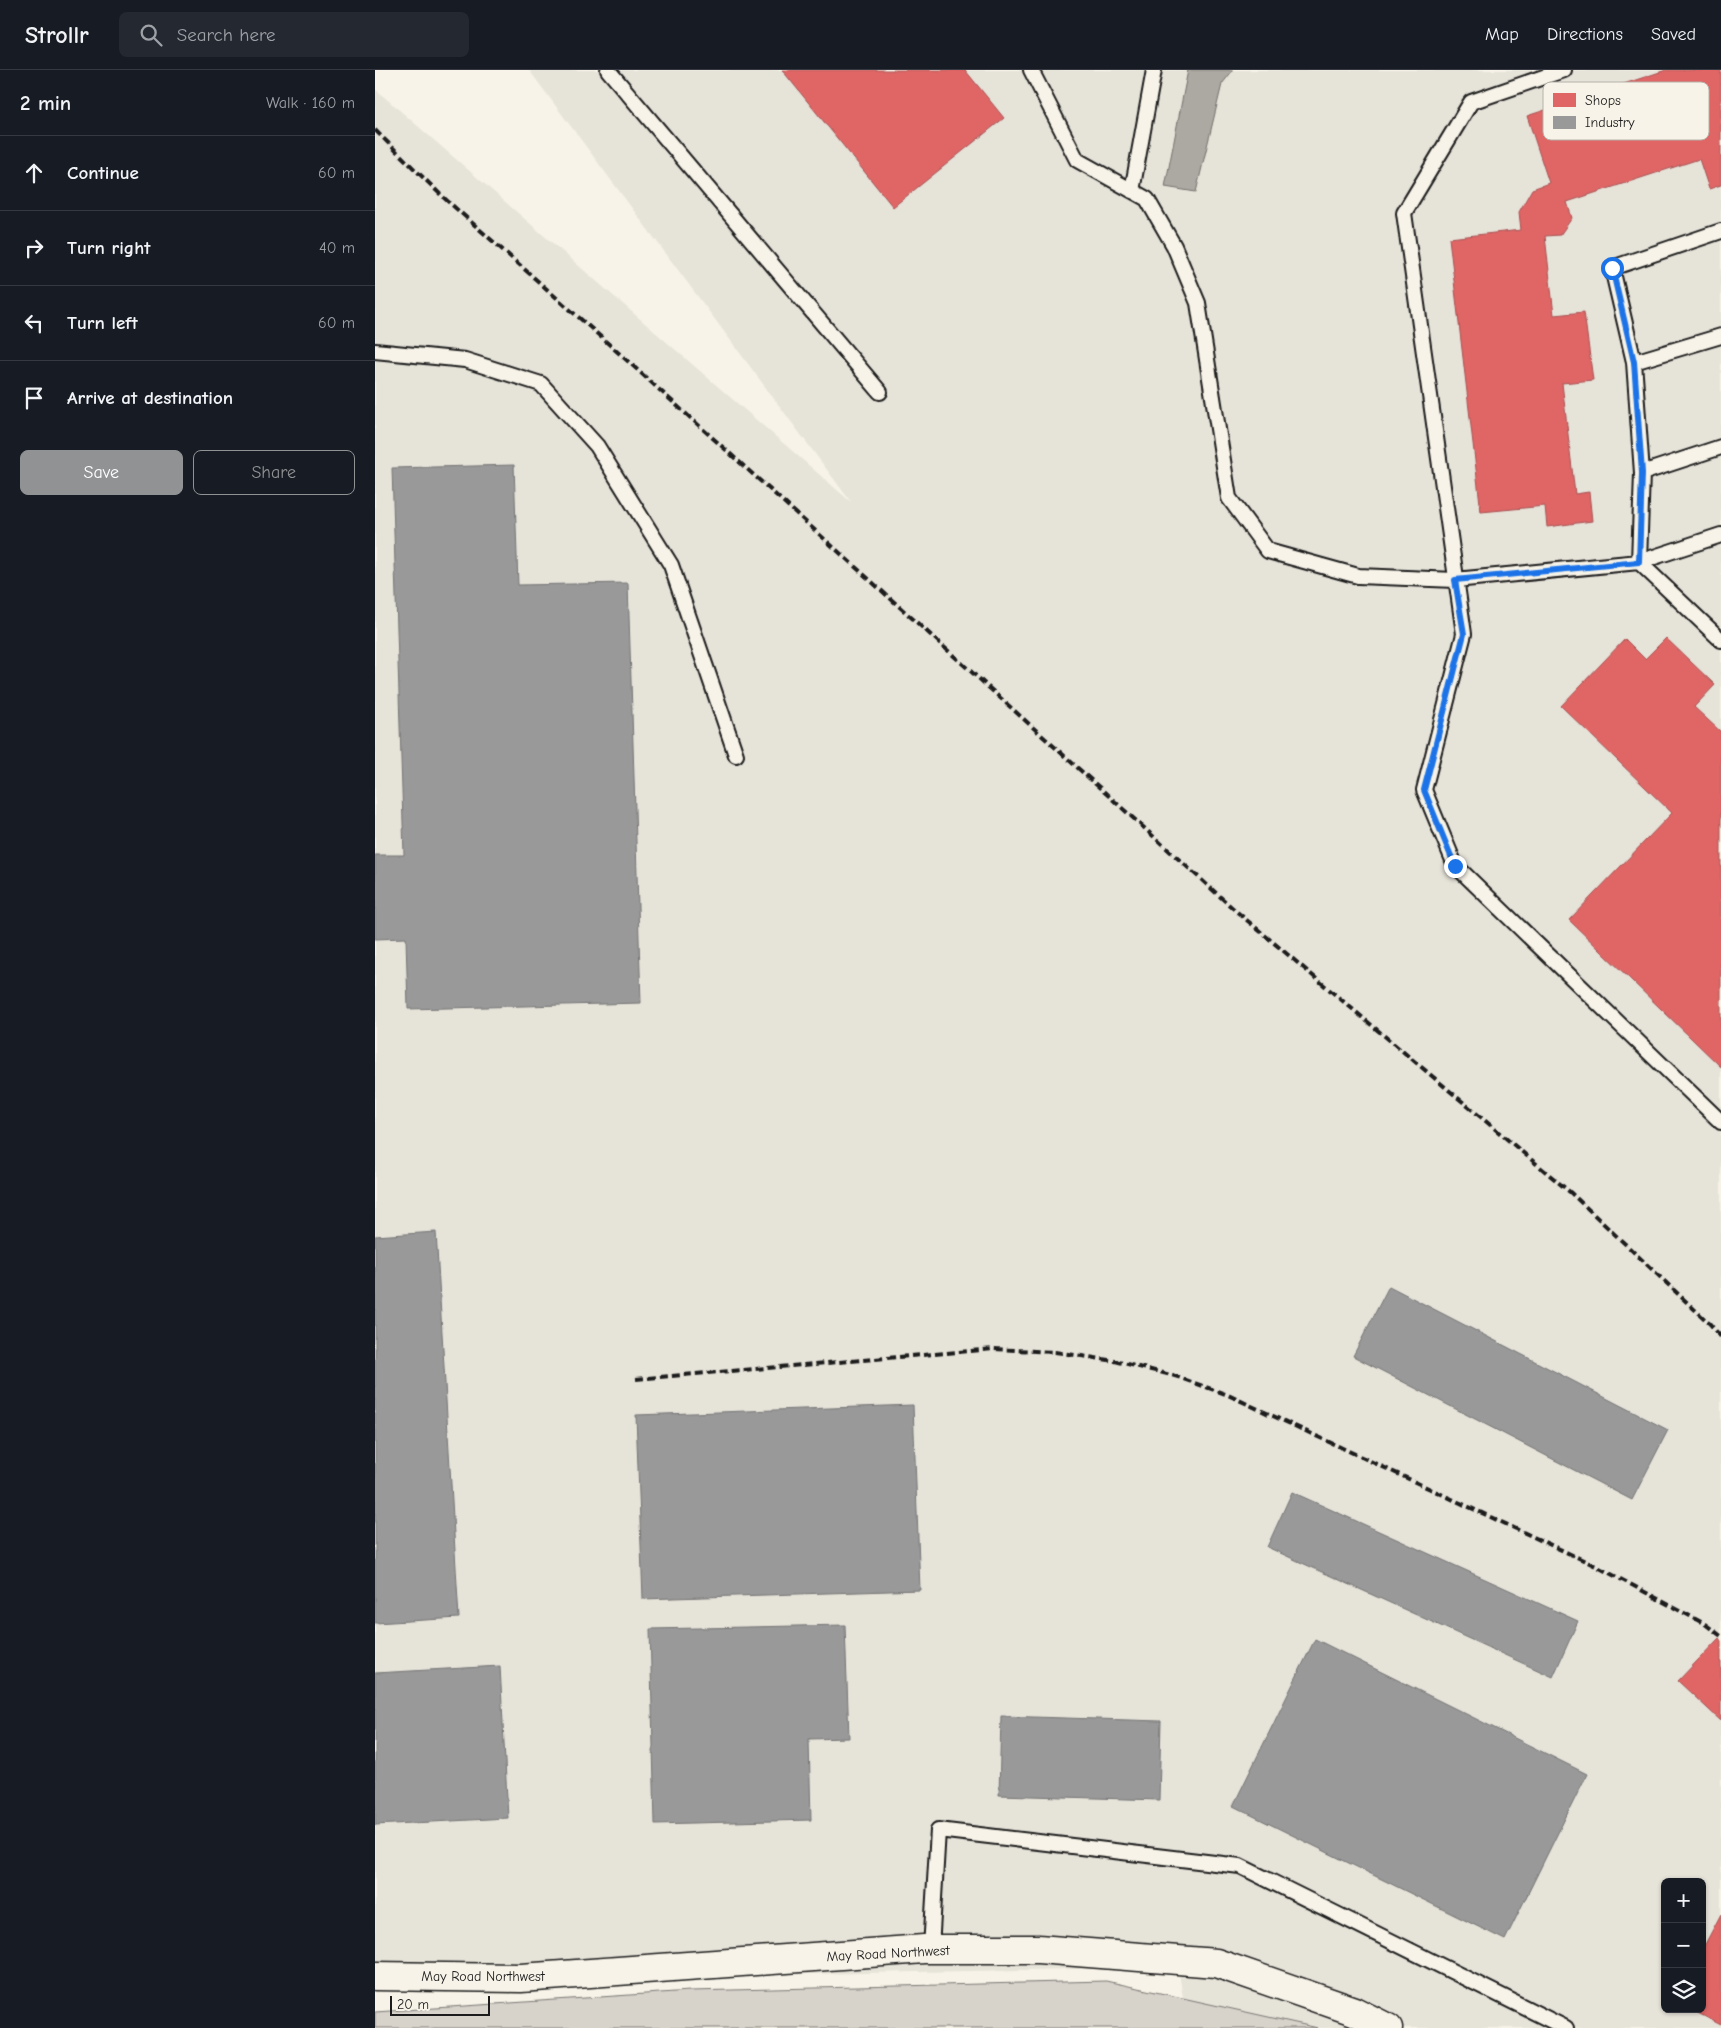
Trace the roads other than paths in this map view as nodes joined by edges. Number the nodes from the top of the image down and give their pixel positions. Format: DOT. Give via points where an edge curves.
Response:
graph roads {
  1 [pos="608,70"];
  2 [pos="1031,70"];
  3 [pos="1154,70"];
  4 [pos="1564,70"];
  5 [pos="1133,190"];
  6 [pos="1721,231"];
  7 [pos="1721,336"];
  8 [pos="375,351"];
  9 [pos="1634,362"];
  10 [pos="881,392"];
  11 [pos="1721,447"];
  12 [pos="1642,473"];
  13 [pos="1721,535"];
  14 [pos="1639,562"];
  15 [pos="1455,580"];
  16 [pos="1721,640"];
  17 [pos="736,755"];
  18 [pos="1721,1122"];
  19 [pos="931,1949"];
  20 [pos="375,1976"];
  21 [pos="1388,2028"];
  22 [pos="1566,2028"];
  1 -- 10 [label="lane"];
  2 -- 5 [label="lane" via="1077,160"];
  3 -- 5 [label="lane"];
  4 -- 15 [label="lane" via="1471,102 1404,212"];
  5 -- 15 [label="lane" via="1147,199 1174,246 1199,303 1229,498 1268,551 1358,576"];
  6 -- 9 [label="lane" via="1612,268"];
  7 -- 9 [label="lane"];
  8 -- 17 [label="lane" via="465,360 541,384 597,446 671,565"];
  9 -- 12 [label="lane"];
  11 -- 12 [label="lane"];
  12 -- 14 [label="lane"];
  13 -- 14 [label="lane"];
  14 -- 15 [label="lane"];
  14 -- 16 [label="lane"];
  15 -- 18 [label="lane" via="1464,634 1424,790 1455,866"];
  19 -- 20 [label="street, May Road Northwest" via="521,1978"];
  19 -- 21 [label="street, May Road Northwest" via="1038,1949 1216,1963 1354,2011"];
  19 -- 22 [label="lane" via="938,1830 1240,1866"];
}
